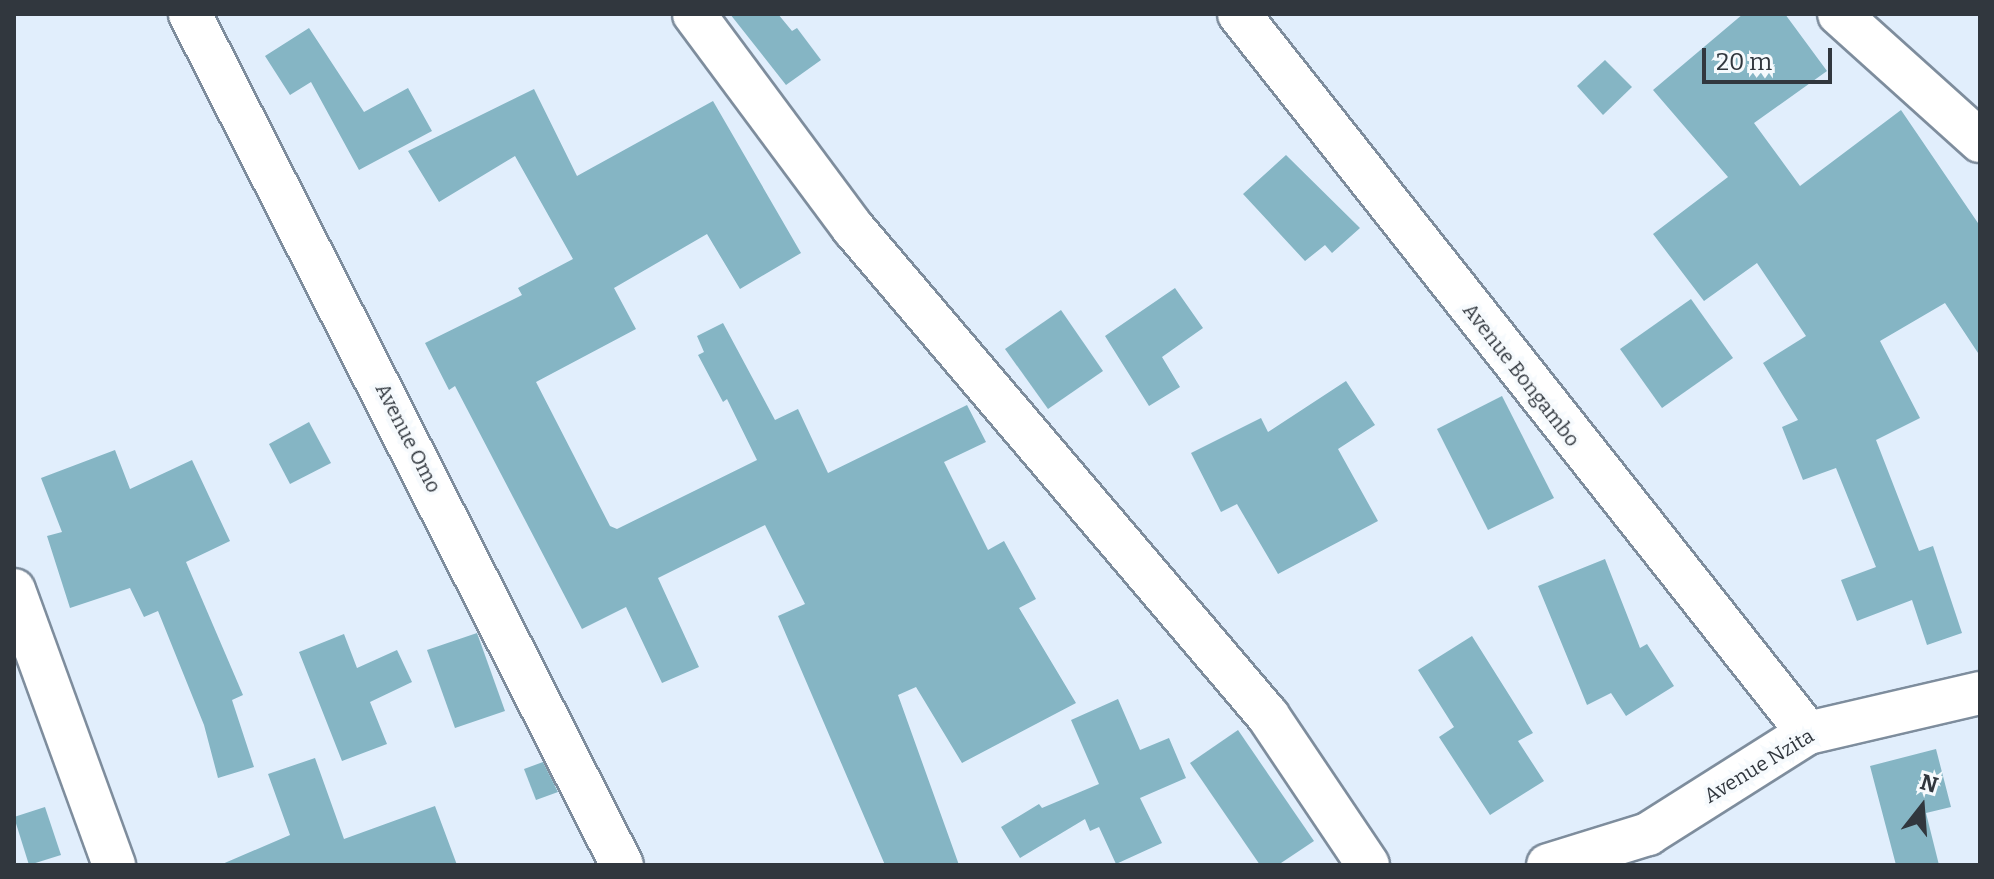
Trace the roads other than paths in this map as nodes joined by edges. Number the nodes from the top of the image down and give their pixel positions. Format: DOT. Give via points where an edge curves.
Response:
graph roads {
  1 [pos="190,14"];
  2 [pos="694,14"];
  3 [pos="1239,14"];
  4 [pos="1839,14"];
  5 [pos="1980,141"];
  6 [pos="14,590"];
  7 [pos="1980,693"];
  8 [pos="1808,733"];
  9 [pos="1652,850"];
  10 [pos="114,865"];
  11 [pos="622,865"];
  12 [pos="1368,865"];
  13 [pos="1548,865"];
  1 -- 11 [label="street, Avenue Omo"];
  2 -- 12 [label="street" via="853,228 1268,716"];
  3 -- 8 [label="street, Avenue Bongambo"];
  4 -- 5 [label="street"];
  6 -- 10 [label="street"];
  7 -- 8 [label="street, Avenue Nzita"];
  8 -- 9 [label="street, Avenue Nzita"];
  9 -- 13 [label="street, Avenue Nzita"];
}
